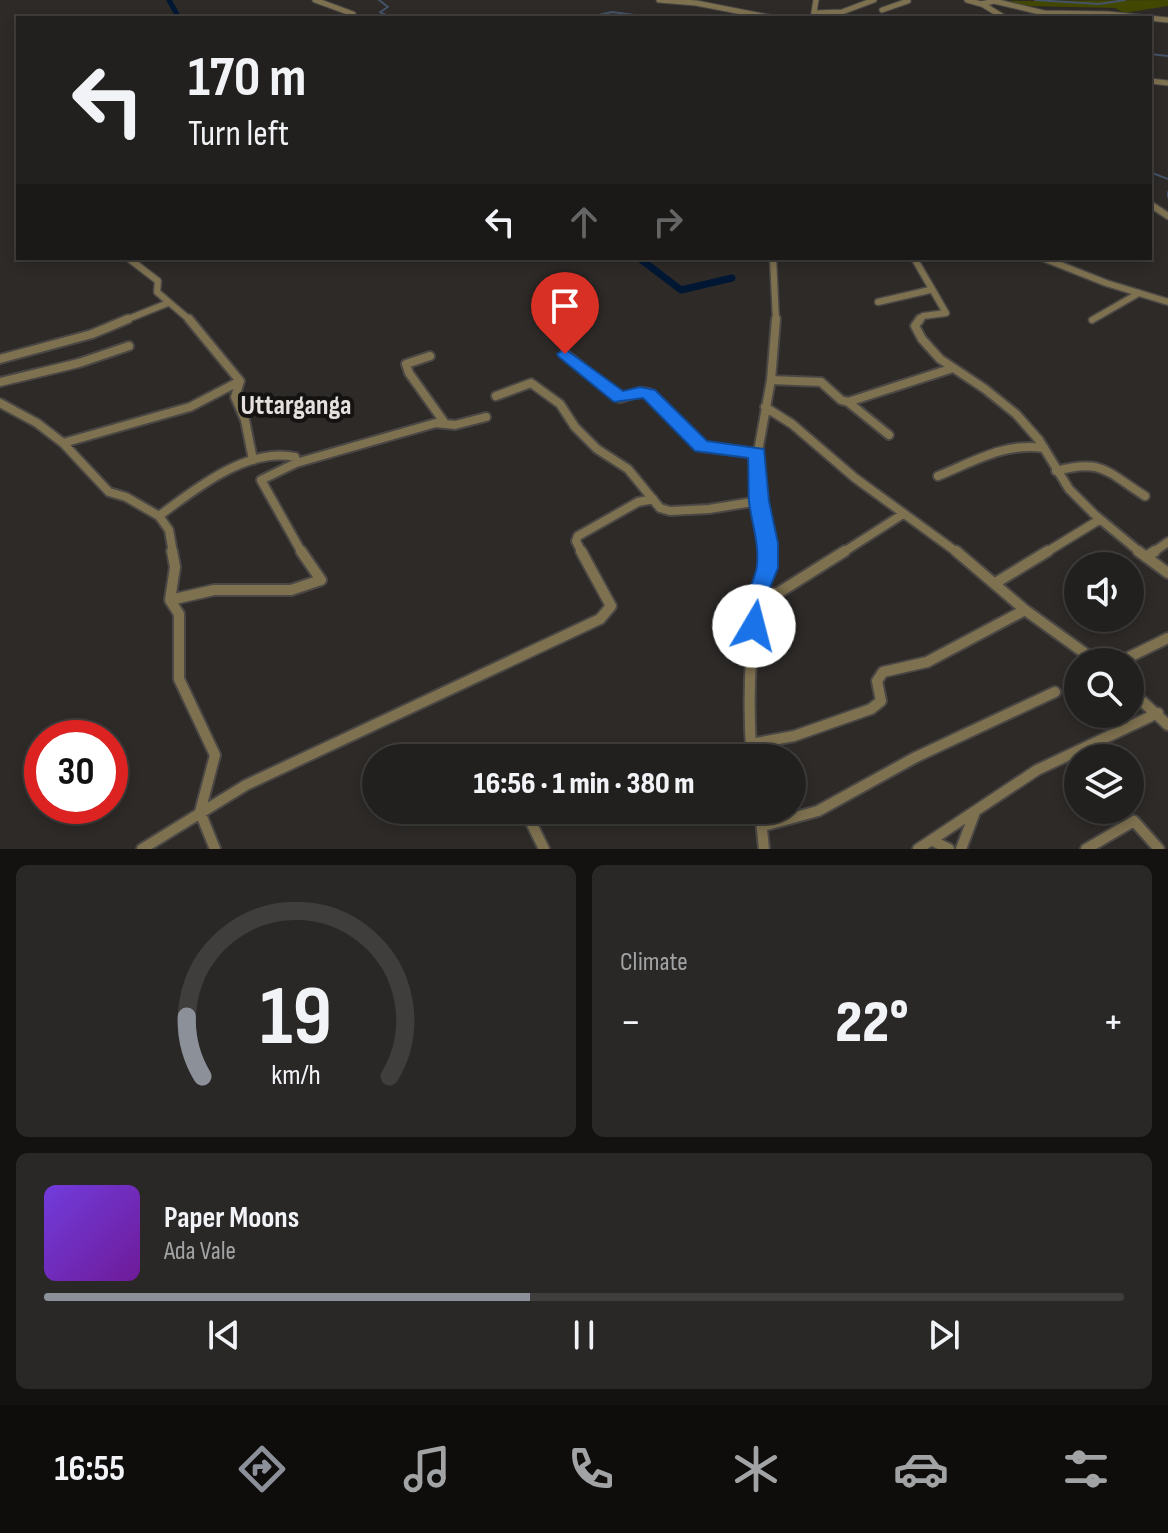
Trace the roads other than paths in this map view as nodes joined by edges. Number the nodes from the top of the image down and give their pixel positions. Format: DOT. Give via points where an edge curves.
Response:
graph roads {
  1 [pos="315,0"];
  2 [pos="659,0"];
  3 [pos="816,0"];
  4 [pos="874,0"];
  5 [pos="907,0"];
  6 [pos="967,0"];
  7 [pos="981,4"];
  8 [pos="882,10"];
  9 [pos="814,15"];
  10 [pos="349,16"];
  11 [pos="763,16"];
  12 [pos="1002,16"];
  13 [pos="1128,16"];
  14 [pos="131,260"];
  15 [pos="773,260"];
  16 [pos="915,260"];
  17 [pos="1048,260"];
  18 [pos="930,290"];
  19 [pos="1139,293"];
  20 [pos="878,302"];
  21 [pos="1168,302"];
  22 [pos="168,303"];
  23 [pos="1092,320"];
  24 [pos="129,346"];
  25 [pos="565,354"];
  26 [pos="430,356"];
  27 [pos="0,359"];
  28 [pos="950,369"];
  29 [pos="771,380"];
  30 [pos="240,381"];
  31 [pos="0,382"];
  32 [pos="496,396"];
  33 [pos="848,402"];
  34 [pos="0,403"];
  35 [pos="765,407"];
  36 [pos="486,417"];
  37 [pos="444,422"];
  38 [pos="889,435"];
  39 [pos="63,443"];
  40 [pos="1045,448"];
  41 [pos="757,453"];
  42 [pos="253,460"];
  43 [pos="296,463"];
  44 [pos="1056,471"];
  45 [pos="938,476"];
  46 [pos="1145,496"];
  47 [pos="653,499"];
  48 [pos="759,501"];
  49 [pos="903,514"];
  50 [pos="159,516"];
  51 [pos="1099,520"];
  52 [pos="1168,542"];
  53 [pos="1146,557"];
  54 [pos="1168,573"];
  55 [pos="997,582"];
  56 [pos="757,595"];
  57 [pos="170,600"];
  58 [pos="1025,610"];
  59 [pos="1168,638"];
  60 [pos="1078,648"];
  61 [pos="1144,650"];
  62 [pos="1055,692"];
  63 [pos="1144,702"];
  64 [pos="1158,713"];
  65 [pos="1168,725"];
  66 [pos="751,744"];
  67 [pos="200,812"];
  68 [pos="975,812"];
  69 [pos="532,824"];
  70 [pos="763,826"];
  71 [pos="933,841"];
  72 [pos="142,849"];
  73 [pos="215,849"];
  74 [pos="544,849"];
  75 [pos="764,849"];
  76 [pos="918,849"];
  77 [pos="949,849"];
  78 [pos="961,849"];
  79 [pos="1086,849"];
  80 [pos="1159,849"];
  1 -- 10 [label="street" via="353,14"];
  2 -- 11 [label="street"];
  3 -- 9 [label="street"];
  4 -- 9 [label="street"];
  5 -- 8 [label="street"];
  6 -- 7 [label="street"];
  7 -- 12 [label="street"];
  7 -- 13 [label="street" via="994,1 1044,13"];
  14 -- 22 [label="street" via="158,281 157,292"];
  15 -- 29 [label="street" via="777,312"];
  16 -- 18 [label="street"];
  17 -- 19 [label="street"];
  18 -- 20 [label="street"];
  18 -- 28 [label="street" via="946,313 923,316 915,326 922,343"];
  19 -- 21 [label="street"];
  19 -- 23 [label="street"];
  22 -- 27 [label="street" via="92,334"];
  22 -- 30 [label="street" via="190,320"];
  24 -- 31 [label="street"];
  25 -- 41 [label="street" via="620,398 649,393 702,447"];
  26 -- 37 [label="street" via="406,364"];
  28 -- 33 [label="street"];
  28 -- 40 [label="street" via="1000,399"];
  29 -- 33 [label="street" via="821,382"];
  29 -- 35 [label="street"];
  30 -- 39 [label="street" via="190,407"];
  30 -- 42 [label="street" via="235,397"];
  32 -- 47 [label="street" via="531,383 560,404 575,427 628,469"];
  33 -- 38 [label="street"];
  34 -- 39 [label="street"];
  35 -- 41 [label="street"];
  35 -- 49 [label="street"];
  36 -- 37 [label="street" via="455,425"];
  37 -- 43 [label="street"];
  39 -- 50 [label="street" via="109,492"];
  40 -- 44 [label="street"];
  40 -- 45 [label="street" via="1009,447"];
  41 -- 48 [label="street"];
  42 -- 43 [label="street" via="286,452"];
  42 -- 50 [label="street"];
  43 -- 57 [label="street" via="261,480 321,580 291,590 214,590"];
  44 -- 46 [label="street" via="1084,463 1097,466"];
  44 -- 51 [label="street"];
  47 -- 48 [label="street" via="670,511"];
  47 -- 67 [label="street" via="578,536 611,606 600,619 246,785"];
  48 -- 56 [label="street" via="768,568"];
  49 -- 55 [label="street"];
  49 -- 56 [label="street" via="778,593"];
  50 -- 57 [label="street" via="173,545"];
  51 -- 53 [label="street"];
  51 -- 55 [label="street"];
  52 -- 53 [label="street"];
  53 -- 54 [label="street"];
  55 -- 58 [label="street"];
  56 -- 66 [label="street" via="748,717"];
  57 -- 67 [label="street" via="179,614 179,679 215,755"];
  58 -- 60 [label="street"];
  58 -- 66 [label="street" via="927,662 883,672 877,681 881,701 871,709 794,736"];
  59 -- 61 [label="street"];
  62 -- 70 [label="street" via="916,757 818,811"];
  63 -- 64 [label="street"];
  64 -- 65 [label="street"];
  64 -- 68 [label="street" via="1037,770"];
  67 -- 72 [label="street"];
  67 -- 73 [label="street"];
  68 -- 71 [label="street"];
  68 -- 78 [label="street"];
  69 -- 74 [label="street"];
  70 -- 75 [label="street"];
  71 -- 76 [label="street"];
  71 -- 77 [label="street"];
  79 -- 80 [label="street" via="1134,821"];
}
